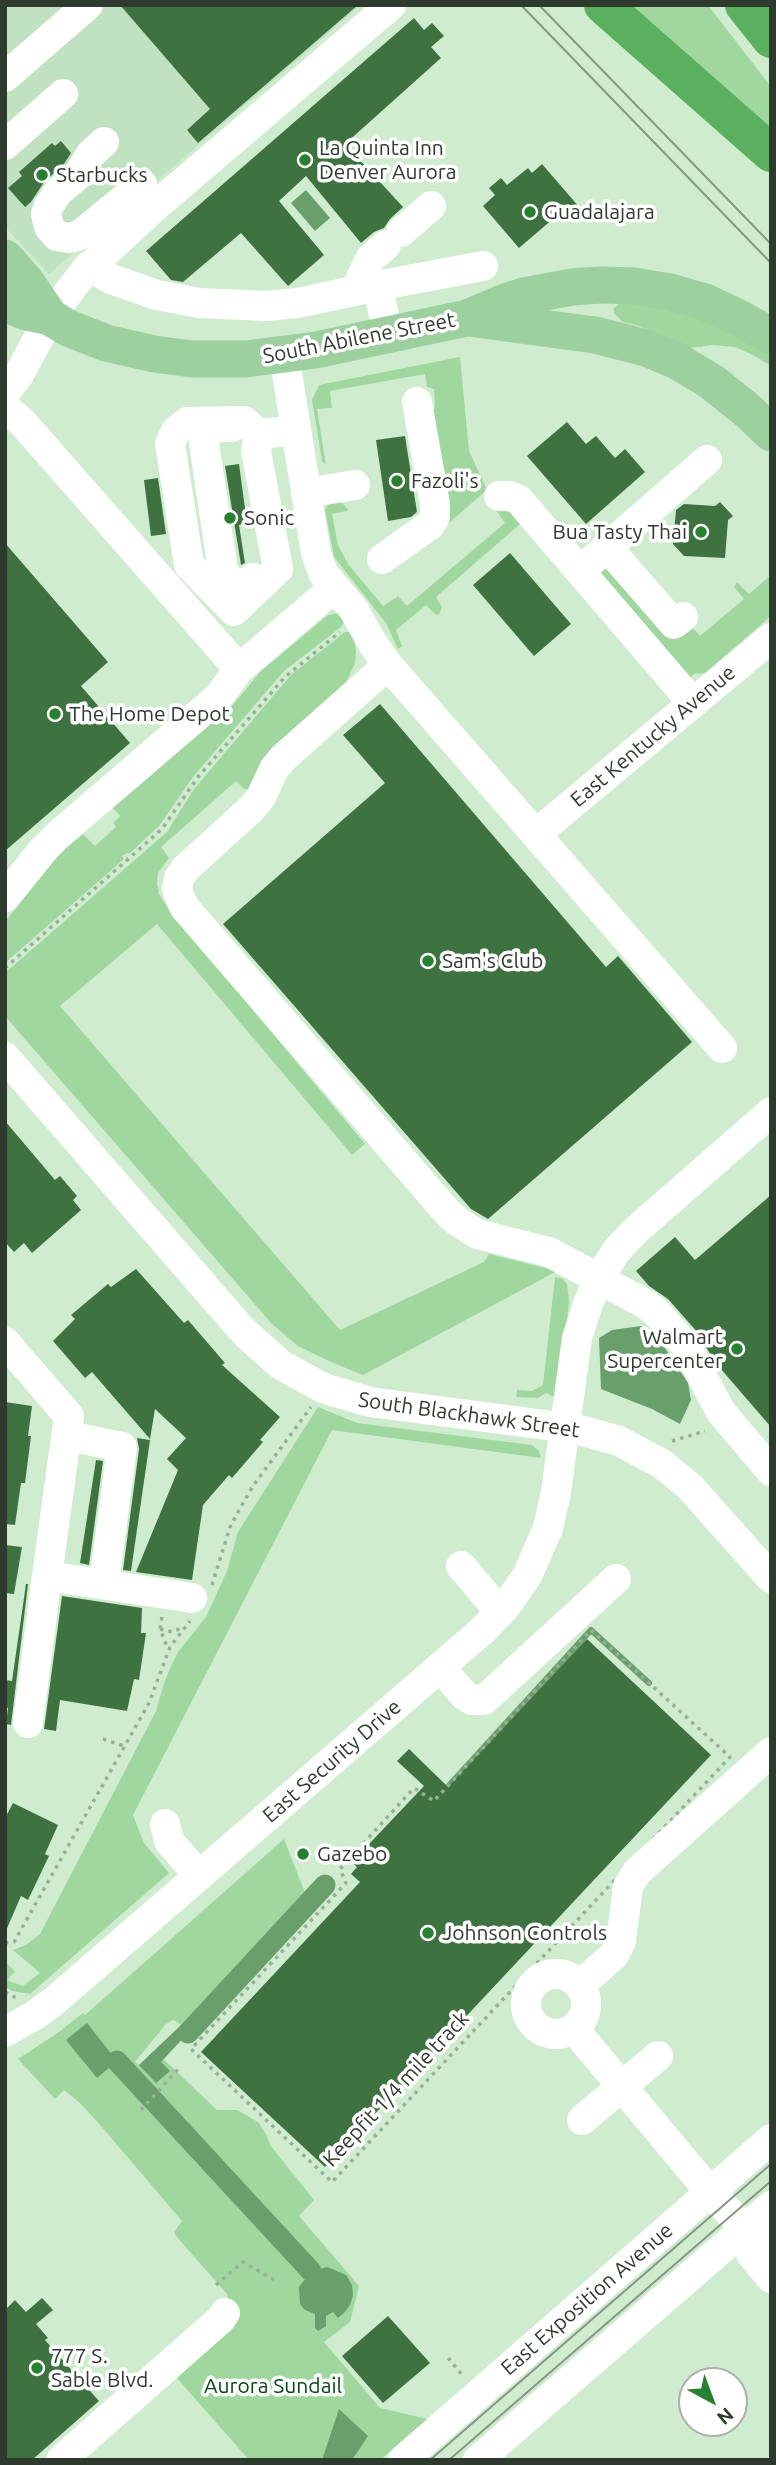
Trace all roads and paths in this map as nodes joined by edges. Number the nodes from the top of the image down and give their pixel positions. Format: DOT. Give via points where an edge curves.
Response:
graph roads {
  1 [pos="88,5"];
  2 [pos="391,5"];
  3 [pos="603,5"];
  4 [pos="744,5"];
  5 [pos="771,39"];
  6 [pos="5,77"];
  7 [pos="63,94"];
  8 [pos="104,142"];
  9 [pos="5,145"];
  10 [pos="771,153"];
  11 [pos="142,184"];
  12 [pos="431,206"];
  13 [pos="5,258"];
  14 [pos="89,266"];
  15 [pos="483,266"];
  16 [pos="366,288"];
  17 [pos="5,303"];
  18 [pos="50,317"];
  19 [pos="467,318"];
  20 [pos="388,335"];
  21 [pos="771,336"];
  22 [pos="284,355"];
  23 [pos="5,393"];
  24 [pos="417,401"];
  25 [pos="5,407"];
  26 [pos="255,430"];
  27 [pos="296,430"];
  28 [pos="771,433"];
  29 [pos="707,460"];
  30 [pos="260,475"];
  31 [pos="355,485"];
  32 [pos="306,493"];
  33 [pos="499,496"];
  34 [pos="607,547"];
  35 [pos="382,559"];
  36 [pos="581,570"];
  37 [pos="335,587"];
  38 [pos="234,611"];
  39 [pos="682,617"];
  40 [pos="347,626"];
  41 [pos="771,638"];
  42 [pos="261,650"];
  43 [pos="388,665"];
  44 [pos="239,669"];
  45 [pos="692,702"];
  46 [pos="536,834"];
  47 [pos="5,897"];
  48 [pos="5,968"];
  49 [pos="722,1048"];
  50 [pos="5,1057"];
  51 [pos="771,1112"];
  52 [pos="600,1278"];
  53 [pos="5,1342"];
  54 [pos="313,1404"];
  55 [pos="564,1427"];
  56 [pos="709,1431"];
  57 [pos="68,1436"];
  58 [pos="670,1441"];
  59 [pos="771,1471"];
  60 [pos="461,1566"];
  61 [pos="106,1568"];
  62 [pos="47,1576"];
  63 [pos="771,1578"];
  64 [pos="616,1579"];
  65 [pos="190,1605"];
  66 [pos="500,1612"];
  67 [pos="160,1629"];
  68 [pos="169,1651"];
  69 [pos="440,1667"];
  70 [pos="28,1723"];
  71 [pos="103,1739"];
  72 [pos="125,1747"];
  73 [pos="771,1752"];
  74 [pos="730,1757"];
  75 [pos="165,1824"];
  76 [pos="199,1876"];
  77 [pos="5,1943"];
  78 [pos="580,1985"];
  79 [pos="574,2029"];
  80 [pos="5,2032"];
  81 [pos="658,2056"];
  82 [pos="180,2067"];
  83 [pos="622,2087"];
  84 [pos="141,2110"];
  85 [pos="582,2120"];
  86 [pos="771,2139"];
  87 [pos="710,2192"];
  88 [pos="771,2206"];
  89 [pos="758,2234"];
  90 [pos="771,2278"];
  91 [pos="274,2280"];
  92 [pos="220,2299"];
  93 [pos="448,2358"];
  94 [pos="463,2376"];
  95 [pos="61,2460"];
  96 [pos="403,2460"];
  97 [pos="478,2460"];
  1 -- 6 [label="street"];
  2 -- 14 [label="street"];
  3 -- 10 [label="highway"];
  4 -- 5 [label="highway"];
  7 -- 9 [label="street"];
  8 -- 11 [label="street" via="48,207 49,227 57,236 80,235"];
  12 -- 16 [label="street" via="370,259"];
  13 -- 18 [label="main road, South Abilene Street"];
  14 -- 16 [label="street" via="157,295 199,303 266,306"];
  14 -- 18 [label="street"];
  15 -- 16 [label="street"];
  16 -- 20 [label="street"];
  17 -- 18 [label="main road, South Abilene Street"];
  18 -- 22 [label="main road, South Abilene Street" via="106,343 154,354 216,359"];
  18 -- 23 [label="street"];
  19 -- 20 [label="main road, South Abilene Street"];
  19 -- 21 [label="main road, South Abilene Street" via="545,292 634,286 705,302"];
  19 -- 28 [label="main road, South Abilene Street" via="586,333 646,348 712,382"];
  20 -- 22 [label="main road, South Abilene Street"];
  22 -- 27 [label="street"];
  24 -- 35 [label="street" via="435,517"];
  25 -- 44 [label="street"];
  26 -- 27 [label="street"];
  26 -- 30 [label="street"];
  26 -- 30 [label="street" via="214,427 204,443 223,571 239,584 247,583 258,570 248,488"];
  26 -- 38 [label="street" via="244,421 187,422 170,444 189,565"];
  27 -- 32 [label="street"];
  29 -- 34 [label="street"];
  30 -- 38 [label="street" via="278,569"];
  31 -- 32 [label="street"];
  32 -- 37 [label="street" via="319,564"];
  33 -- 36 [label="street" via="519,500"];
  34 -- 36 [label="street"];
  34 -- 39 [label="street" via="674,624"];
  36 -- 45 [label="street"];
  37 -- 42 [label="street"];
  37 -- 43 [label="street"];
  38 -- 42 [label="street"];
  40 -- 48 [label="path" via="285,677 198,777 162,830"];
  41 -- 45 [label="street, East Kentucky Avenue"];
  42 -- 44 [label="street"];
  43 -- 46 [label="street"];
  43 -- 52 [label="street" via="283,758 251,809 185,869 177,889 180,898 457,1221 477,1234 549,1252"];
  44 -- 47 [label="street" via="206,708 50,842"];
  45 -- 46 [label="street, East Kentucky Avenue"];
  46 -- 49 [label="street"];
  50 -- 55 [label="street, South Blackhawk Street" via="243,1331 281,1365 323,1388 370,1402"];
  51 -- 52 [label="street, East Security Drive" via="635,1231"];
  52 -- 55 [label="street, East Security Drive" via="578,1338"];
  52 -- 59 [label="street" via="642,1301 667,1323 693,1357 721,1412"];
  53 -- 57 [label="street" via="69,1416"];
  54 -- 65 [label="path" via="253,1486"];
  55 -- 63 [label="street, South Blackhawk Street" via="619,1441 662,1464 705,1502"];
  55 -- 66 [label="street, East Security Drive" via="548,1528 527,1576"];
  56 -- 58 [label="path"];
  57 -- 61 [label="street" via="122,1447"];
  57 -- 62 [label="street"];
  60 -- 66 [label="street"];
  62 -- 65 [label="street"];
  62 -- 70 [label="street"];
  64 -- 69 [label="street" via="484,1700 464,1695"];
  65 -- 67 [label="path"];
  65 -- 67 [label="path" via="172,1632"];
  65 -- 68 [label="path"];
  66 -- 69 [label="street, East Security Drive"];
  67 -- 68 [label="path"];
  68 -- 72 [label="path"];
  69 -- 76 [label="street, East Security Drive"];
  71 -- 72 [label="path"];
  72 -- 77 [label="path" via="14,1942"];
  73 -- 78 [label="street" via="637,1872 628,1886 621,1941 614,1955"];
  74 -- 74 [label="path, Keepfit 1/4 mile track" via="591,1630 434,1801 414,1788 340,1869 346,1883 191,2049 332,2182"];
  75 -- 76 [label="street" via="169,1840"];
  76 -- 80 [label="street, East Security Drive" via="53,2002"];
  78 -- 79 [label="street" via="585,2013"];
  78 -- 79 [label="street" via="554,1973 536,1980 526,1996 527,2016 539,2030 556,2035"];
  79 -- 83 [label="street"];
  81 -- 83 [label="street"];
  82 -- 84 [label="path"];
  83 -- 85 [label="street"];
  83 -- 87 [label="street"];
  86 -- 87 [label="street, East Exposition Avenue"];
  87 -- 89 [label="street"];
  87 -- 96 [label="street, East Exposition Avenue"];
  88 -- 89 [label="street"];
  89 -- 90 [label="street" via="751,2254"];
  89 -- 97 [label="street"];
  91 -- 92 [label="path" via="243,2262"];
  92 -- 95 [label="street" via="221,2319"];
  93 -- 94 [label="path"];
}
